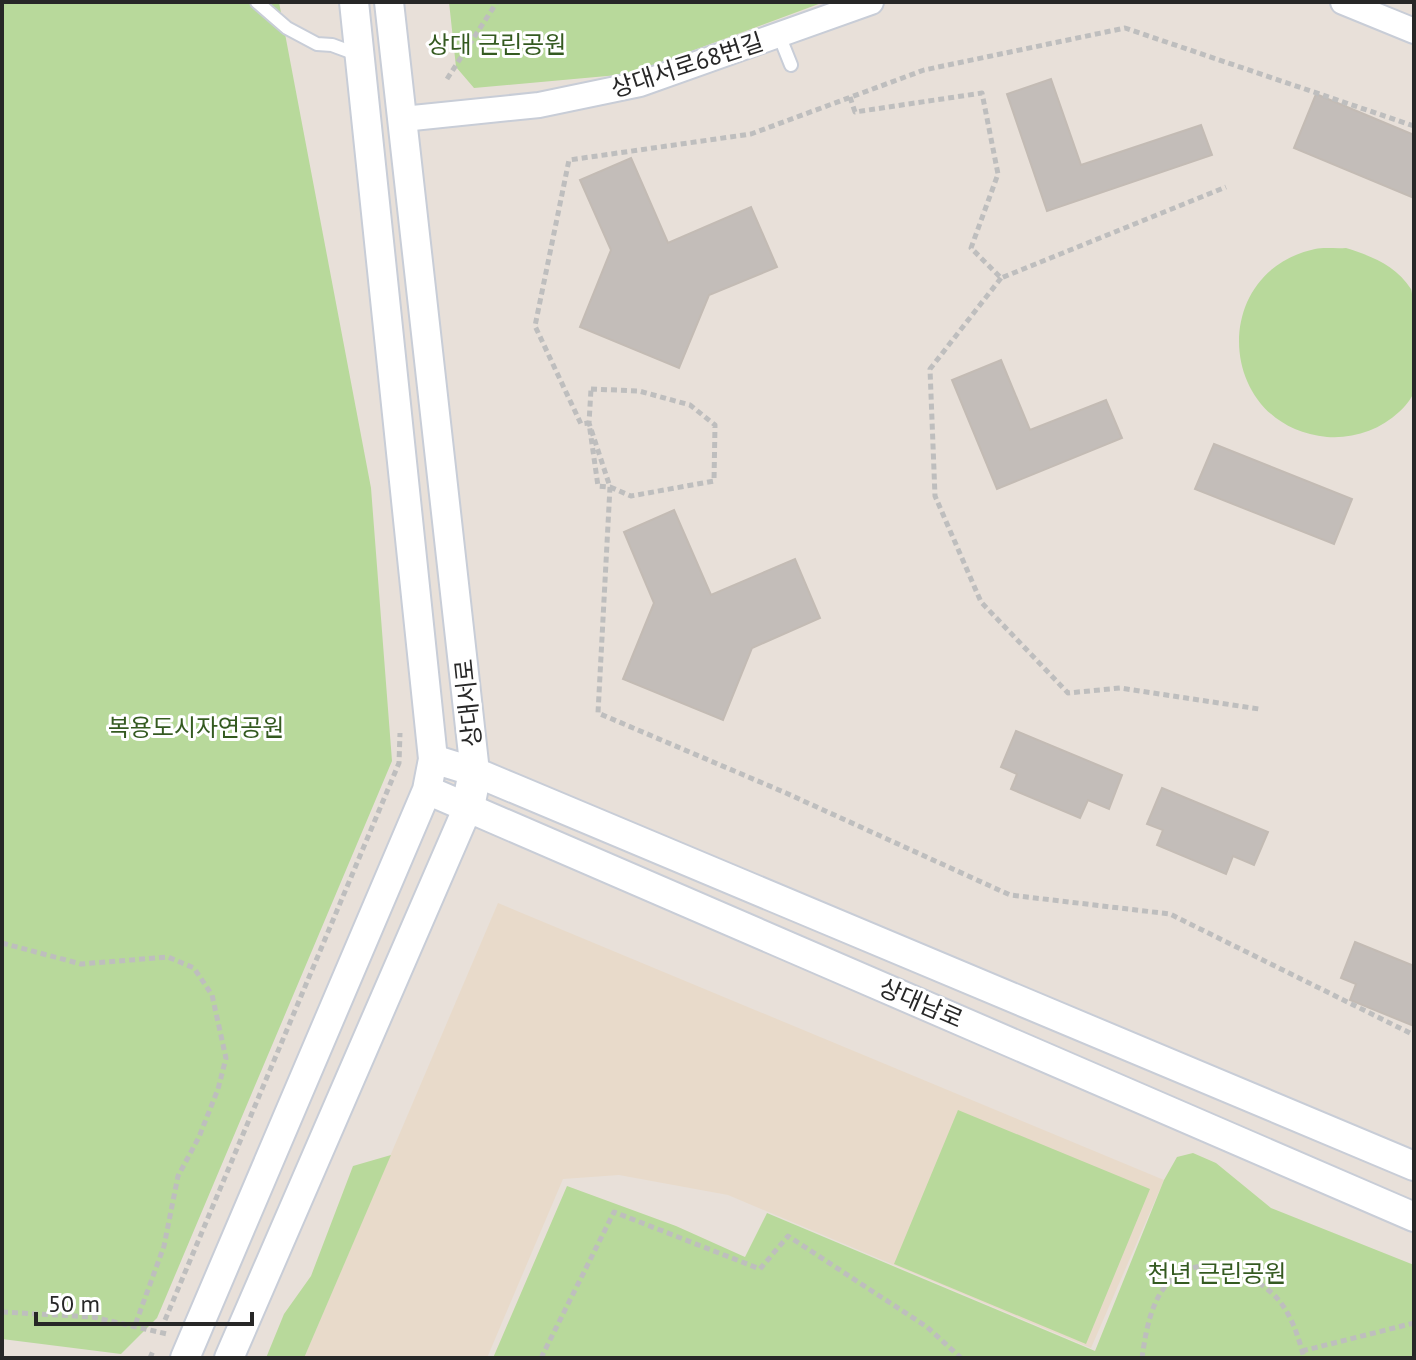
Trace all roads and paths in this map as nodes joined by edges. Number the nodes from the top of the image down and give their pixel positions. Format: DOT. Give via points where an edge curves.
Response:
graph roads {
  1 [pos="257,2"];
  2 [pos="354,2"];
  3 [pos="389,2"];
  4 [pos="497,2"];
  5 [pos="871,2"];
  6 [pos="1343,2"];
  7 [pos="1414,31"];
  8 [pos="779,35"];
  9 [pos="359,55"];
  10 [pos="791,65"];
  11 [pos="447,79"];
  12 [pos="850,97"];
  13 [pos="403,119"];
  14 [pos="1414,126"];
  15 [pos="1226,187"];
  16 [pos="1001,278"];
  17 [pos="589,423"];
  18 [pos="610,487"];
  19 [pos="1259,709"];
  20 [pos="400,729"];
  21 [pos="433,759"];
  22 [pos="475,772"];
  23 [pos="427,790"];
  24 [pos="468,807"];
  25 [pos="2,943"];
  26 [pos="1414,1035"];
  27 [pos="1414,1166"];
  28 [pos="1414,1217"];
  29 [pos="2,1312"];
  30 [pos="165,1320"];
  31 [pos="1414,1323"];
  32 [pos="153,1351"];
  33 [pos="1302,1351"];
  34 [pos="150,1358"];
  35 [pos="185,1358"];
  36 [pos="229,1358"];
  37 [pos="541,1358"];
  38 [pos="961,1358"];
  39 [pos="1142,1358"];
  40 [pos="1304,1358"];
  1 -- 9 [label="lane" via="287,28 317,44"];
  2 -- 9 [label="street, 상대서로"];
  3 -- 13 [label="street, 상대서로"];
  4 -- 11 [label="path"];
  5 -- 8 [label="street, 상대서로68번길"];
  6 -- 7 [label="street"];
  8 -- 10 [label="lane"];
  8 -- 13 [label="street, 상대서로68번길" via="640,84 539,105"];
  9 -- 21 [label="street, 상대서로"];
  12 -- 14 [label="path" via="924,70 1125,28"];
  12 -- 16 [label="path" via="855,112 982,93 998,174 971,248"];
  12 -- 17 [label="path" via="751,134 569,160 535,326 581,424"];
  13 -- 22 [label="street, 상대서로"];
  15 -- 16 [label="path"];
  16 -- 19 [label="path" via="930,369 935,496 981,602 1068,693 1120,688"];
  17 -- 18 [label="path"];
  17 -- 18 [label="path" via="598,486"];
  17 -- 18 [label="path" via="591,389 639,391 690,405 715,425 714,481 631,496"];
  18 -- 26 [label="path" via="598,713 1010,895 1170,914"];
  20 -- 30 [label="path" via="399,763"];
  21 -- 22 [label="street, 상대남로"];
  21 -- 23 [label="street, 상대서로"];
  22 -- 24 [label="main road, 상대서로"];
  22 -- 27 [label="street, 상대남로"];
  23 -- 24 [label="street, 상대남로"];
  23 -- 35 [label="street, 상대서로"];
  24 -- 28 [label="street, 상대남로"];
  24 -- 36 [label="street, 상대서로"];
  25 -- 29 [label="path" via="81,964 168,957 194,968 212,995 226,1058 199,1137 178,1176 164,1246 134,1328 93,1317"];
  31 -- 33 [label="path"];
  32 -- 34 [label="path"];
  33 -- 39 [label="path" via="1277,1298 1255,1281 1213,1264 1189,1267 1163,1288"];
  33 -- 40 [label="path"];
  37 -- 38 [label="path" via="614,1212 760,1269 788,1236 927,1327"];
}
